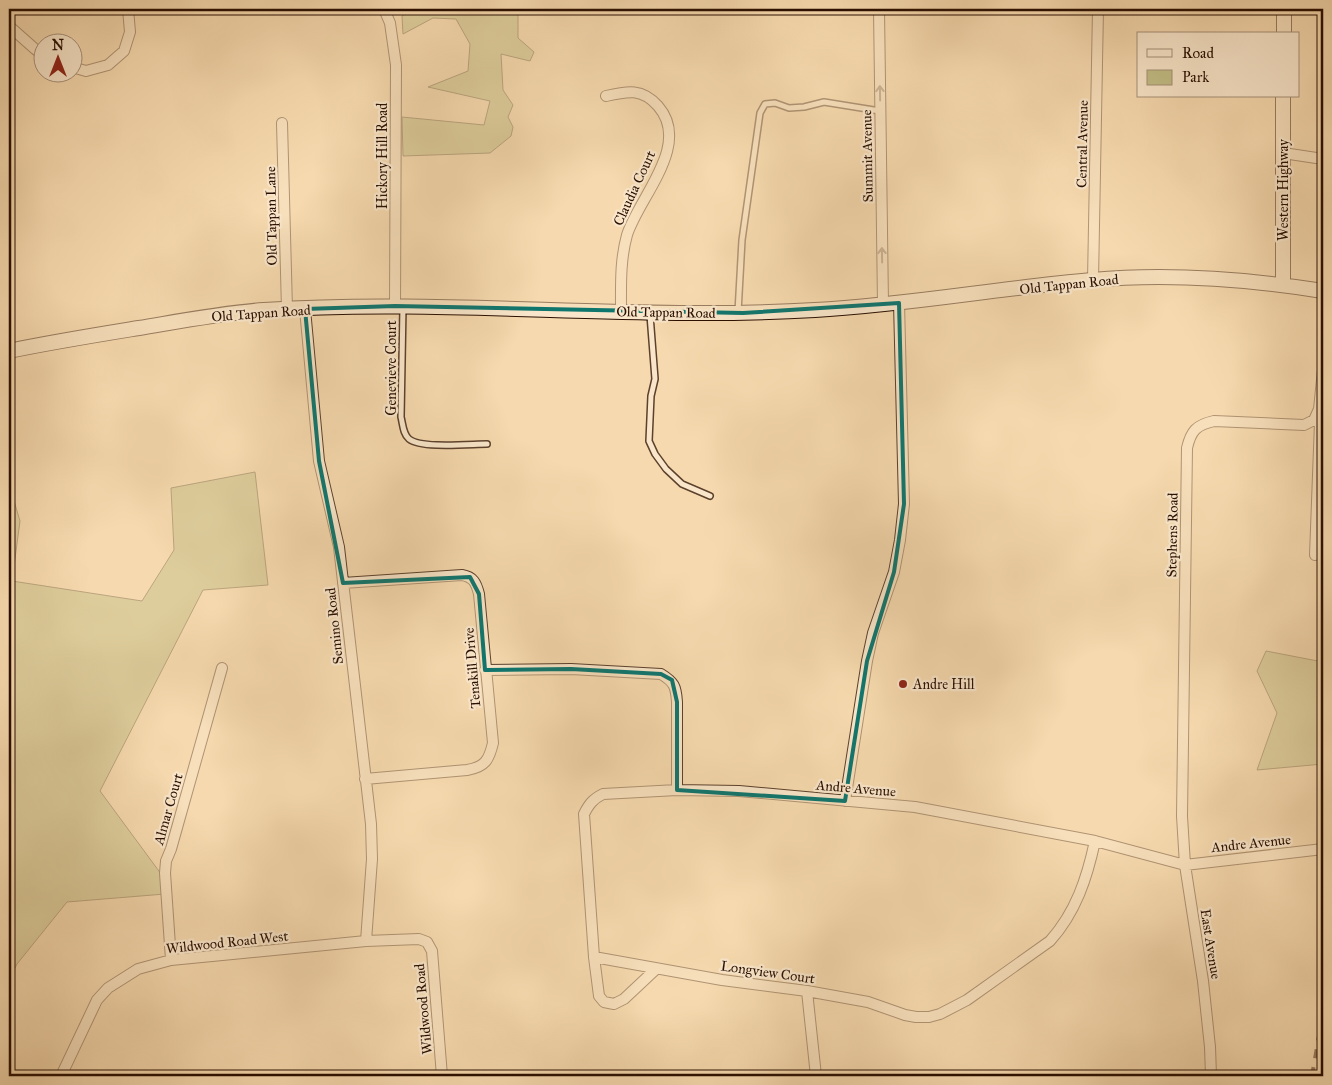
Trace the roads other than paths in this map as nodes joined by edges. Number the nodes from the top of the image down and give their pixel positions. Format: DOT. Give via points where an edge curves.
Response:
graph roads {
  1 [pos="128,9"];
  2 [pos="384,9"];
  3 [pos="879,9"];
  4 [pos="1098,9"];
  5 [pos="1284,9"];
  6 [pos="9,26"];
  7 [pos="1284,32"];
  8 [pos="32,46"];
  9 [pos="82,70"];
  10 [pos="606,96"];
  11 [pos="1283,98"];
  12 [pos="880,111"];
  13 [pos="282,123"];
  14 [pos="1283,153"];
  15 [pos="1323,160"];
  16 [pos="1094,280"];
  17 [pos="1283,285"];
  18 [pos="1323,291"];
  19 [pos="898,303"];
  20 [pos="883,304"];
  21 [pos="399,306"];
  22 [pos="287,309"];
  23 [pos="305,309"];
  24 [pos="622,311"];
  25 [pos="650,312"];
  26 [pos="738,313"];
  27 [pos="9,351"];
  28 [pos="1323,370"];
  29 [pos="1319,408"];
  30 [pos="487,444"];
  31 [pos="710,496"];
  32 [pos="1315,555"];
  33 [pos="343,583"];
  34 [pos="222,668"];
  35 [pos="485,670"];
  36 [pos="365,779"];
  37 [pos="677,790"];
  38 [pos="845,801"];
  39 [pos="1182,816"];
  40 [pos="1095,841"];
  41 [pos="1323,849"];
  42 [pos="1185,865"];
  43 [pos="366,941"];
  44 [pos="594,957"];
  45 [pos="171,960"];
  46 [pos="656,969"];
  47 [pos="806,991"];
  48 [pos="61,1076"];
  49 [pos="442,1076"];
  50 [pos="816,1076"];
  51 [pos="1211,1076"];
  1 -- 9 [label="street" via="130,32 124,51 108,64"];
  2 -- 21 [label="street, Hickory Hill Road" via="390,23 396,65"];
  12 -- 3 [label="street, Summit Avenue, one-way"];
  4 -- 16 [label="street, Central Avenue"];
  5 -- 7 [label="main road"];
  6 -- 8 [label="street"];
  10 -- 24 [label="street, Claudia Court" via="629,91 649,96 664,114 669,135 666,158 628,233 621,260"];
  11 -- 14 [label="main road, Western Highway"];
  20 -- 12 [label="street, Summit Avenue, one-way"];
  12 -- 26 [label="lane" via="824,102 789,108 775,103 765,104 760,113 742,240"];
  13 -- 22 [label="street, Old Tappan Lane"];
  14 -- 15 [label="street"];
  14 -- 17 [label="main road, Western Highway"];
  16 -- 17 [label="main road, Old Tappan Road" via="1186,278"];
  16 -- 19 [label="main road, Old Tappan Road"];
  17 -- 18 [label="main road, Old Tappan Road"];
  19 -- 20 [label="main road, Old Tappan Road"];
  19 -- 38 [label="street" via="904,504 894,572 867,661"];
  20 -- 26 [label="main road, Old Tappan Road"];
  21 -- 23 [label="main road, Old Tappan Road"];
  21 -- 24 [label="main road, Old Tappan Road"];
  21 -- 30 [label="lane, Genevieve Court" via="401,418 407,438 415,443"];
  22 -- 23 [label="main road, Old Tappan Road"];
  22 -- 27 [label="main road, Old Tappan Road" via="224,314"];
  23 -- 33 [label="street, Semino Road" via="319,461 339,547"];
  24 -- 25 [label="main road, Old Tappan Road"];
  25 -- 26 [label="main road, Old Tappan Road"];
  25 -- 31 [label="lane" via="655,379 649,441 666,469 682,484"];
  28 -- 29 [label="street"];
  29 -- 32 [label="street"];
  29 -- 39 [label="street, Stephens Road" via="1314,420 1304,425 1214,421 1196,429 1190,436 1187,448"];
  33 -- 35 [label="street, Tenakill Drive" via="450,575 470,577 477,584 479,594"];
  33 -- 36 [label="street, Semino Road"];
  34 -- 45 [label="street, Almar Court" via="166,861 164,873"];
  35 -- 36 [label="street, Tenakill Drive" via="493,743 486,762 478,768 466,770"];
  35 -- 37 [label="street" via="629,672 661,674 672,680 677,702"];
  36 -- 43 [label="street, Semino Road" via="372,859"];
  37 -- 38 [label="street, Andre Avenue"];
  37 -- 44 [label="street" via="603,794 589,804 584,814"];
  38 -- 40 [label="street, Andre Avenue" via="915,807"];
  39 -- 42 [label="street, East Avenue"];
  40 -- 42 [label="street, Andre Avenue"];
  40 -- 47 [label="street, Longview Court" via="1080,896 1061,929 1050,941 952,1008 929,1017 916,1017 868,1002"];
  41 -- 42 [label="street, Andre Avenue"];
  42 -- 51 [label="street, East Avenue" via="1203,981"];
  43 -- 45 [label="street, Wildwood Road West"];
  43 -- 49 [label="street, Wildwood Road" via="419,939 430,947"];
  44 -- 46 [label="street, Longview Court"];
  44 -- 46 [label="street" via="599,996 604,1002 614,1004 624,999"];
  45 -- 48 [label="street, Wildwood Road West" via="138,969 108,988 97,1000"];
  46 -- 47 [label="street, Longview Court"];
  47 -- 50 [label="street"];
}
